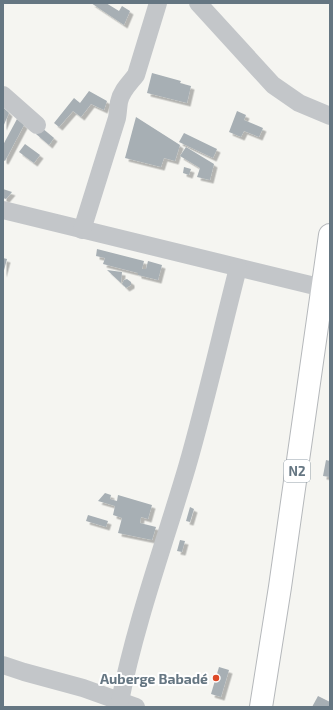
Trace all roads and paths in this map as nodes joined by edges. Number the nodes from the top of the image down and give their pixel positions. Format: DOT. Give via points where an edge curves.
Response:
graph roads {
  1 [pos="158,3"];
  2 [pos="198,3"];
  3 [pos="3,95"];
  4 [pos="330,116"];
  5 [pos="37,125"];
  6 [pos="3,210"];
  7 [pos="82,230"];
  8 [pos="330,235"];
  9 [pos="238,268"];
  10 [pos="323,288"];
  11 [pos="3,664"];
  12 [pos="128,704"];
  13 [pos="261,707"];
  1 -- 7 [label="street" via="136,75 119,102 118,114"];
  2 -- 4 [label="street" via="273,85 299,103"];
  3 -- 5 [label="street"];
  6 -- 7 [label="street"];
  7 -- 9 [label="street"];
  8 -- 10 [label="highway, N2"];
  9 -- 10 [label="street"];
  9 -- 12 [label="street" via="187,466 129,658"];
  10 -- 13 [label="highway, N2"];
  11 -- 12 [label="street"];
}
